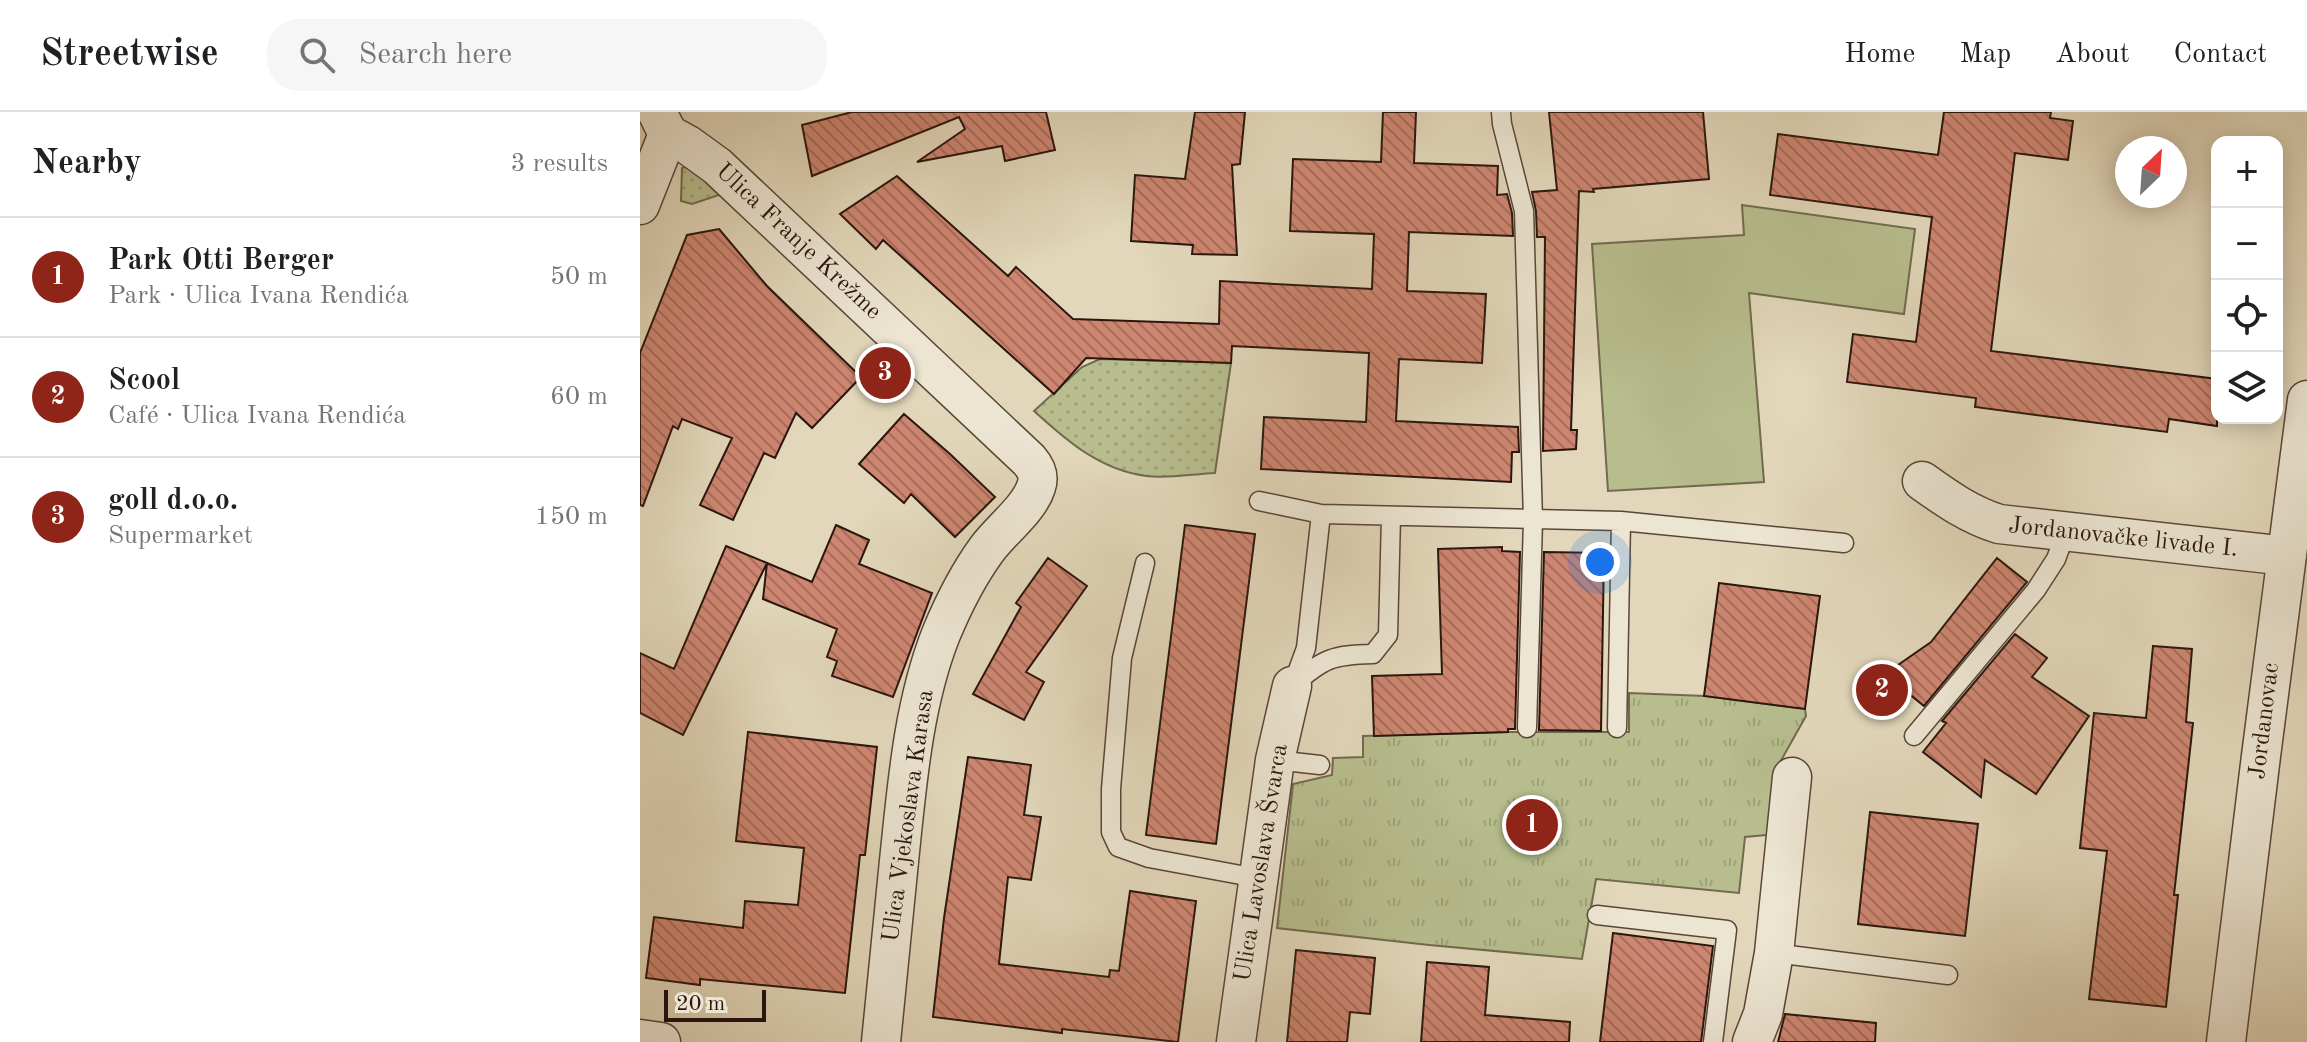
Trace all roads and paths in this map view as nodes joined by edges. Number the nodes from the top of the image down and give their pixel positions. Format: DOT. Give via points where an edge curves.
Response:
graph roads {
  1 [pos="1501,112"];
  2 [pos="662,123"];
  3 [pos="640,205"];
  4 [pos="2307,400"];
  5 [pos="1038,477"];
  6 [pos="1922,481"];
  7 [pos="1259,501"];
  8 [pos="1321,514"];
  9 [pos="1391,516"];
  10 [pos="1533,520"];
  11 [pos="1621,521"];
  12 [pos="2066,532"];
  13 [pos="1844,543"];
  14 [pos="2287,556"];
  15 [pos="1145,563"];
  16 [pos="1292,686"];
  17 [pos="1527,728"];
  18 [pos="1617,728"];
  19 [pos="1914,736"];
  20 [pos="1275,760"];
  21 [pos="1320,765"];
  22 [pos="1792,777"];
  23 [pos="1257,878"];
  24 [pos="1597,915"];
  25 [pos="1774,953"];
  26 [pos="1948,975"];
  27 [pos="640,1039"];
  28 [pos="661,1042"];
  29 [pos="881,1042"];
  30 [pos="1236,1042"];
  31 [pos="1713,1042"];
  32 [pos="1752,1042"];
  33 [pos="2226,1042"];
  1 -- 10 [label="lane" via="1524,211"];
  2 -- 3 [label="street"];
  2 -- 5 [label="street, Ulica Franje Krežme" via="717,166 1029,460"];
  4 -- 14 [label="street, Jordanovac"];
  5 -- 29 [label="street, Ulica Vjekoslava Karasa" via="1030,499 987,549 964,586 930,667 906,801"];
  6 -- 12 [label="street, Jordanovačke livade I." via="1983,519"];
  7 -- 8 [label="lane"];
  8 -- 9 [label="lane"];
  8 -- 16 [label="lane" via="1306,648"];
  9 -- 10 [label="lane"];
  9 -- 16 [label="lane" via="1388,635 1373,654 1337,655"];
  10 -- 11 [label="lane"];
  10 -- 17 [label="lane"];
  11 -- 13 [label="lane"];
  11 -- 18 [label="lane"];
  12 -- 14 [label="street, Jordanovačke livade I."];
  12 -- 19 [label="lane" via="2036,590"];
  14 -- 33 [label="street, Jordanovac"];
  15 -- 23 [label="lane" via="1122,658 1111,832 1118,847 1149,858"];
  16 -- 20 [label="street, Ulica Lavoslava Švarca"];
  20 -- 21 [label="lane"];
  20 -- 23 [label="street, Ulica Lavoslava Švarca"];
  22 -- 25 [label="street"];
  23 -- 30 [label="street, Ulica Lavoslava Švarca"];
  24 -- 31 [label="lane" via="1727,930"];
  25 -- 26 [label="lane"];
  25 -- 32 [label="street"];
  27 -- 28 [label="street"];
}
